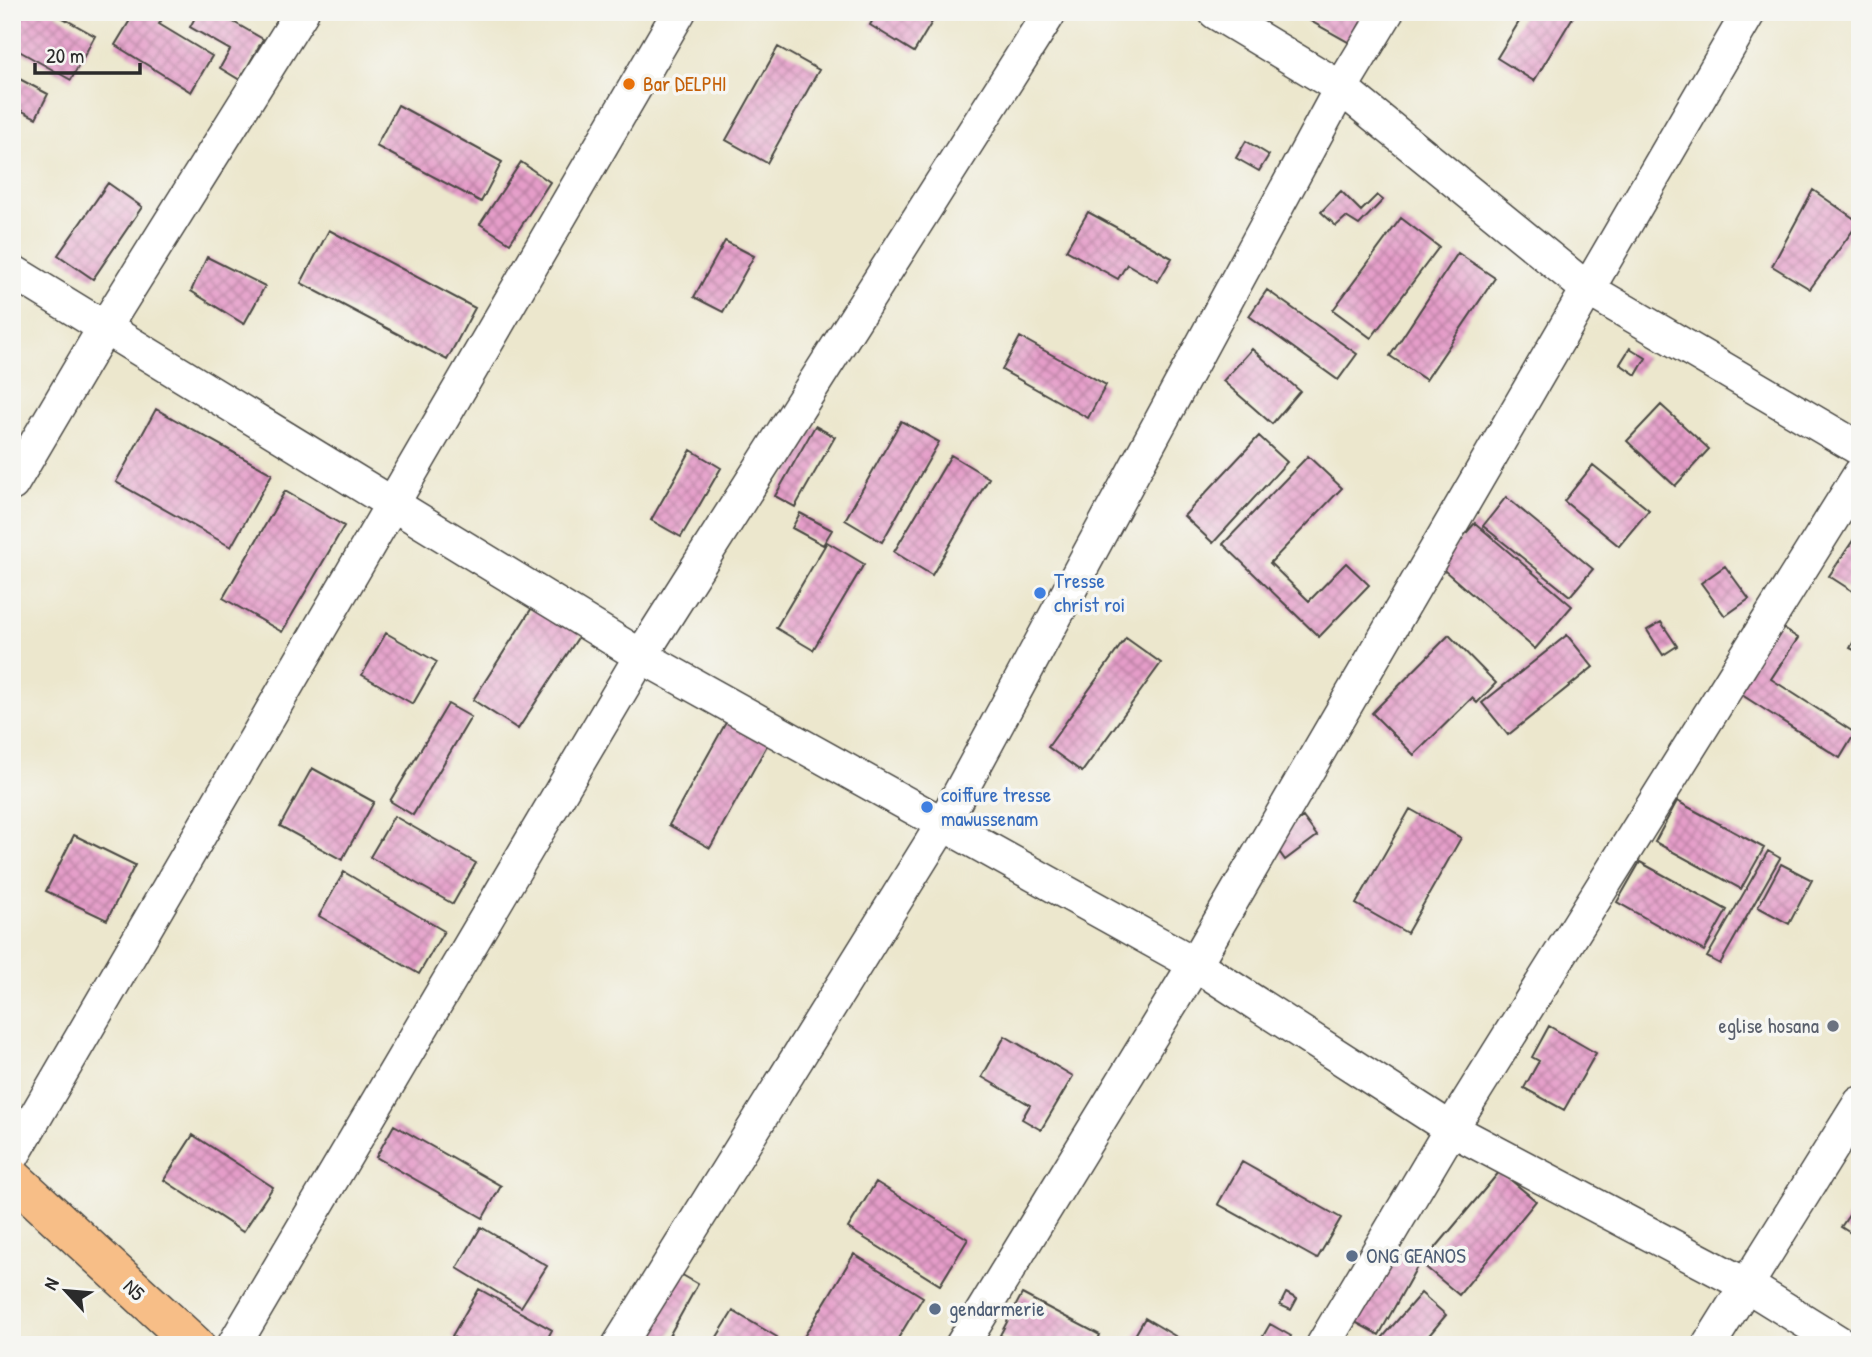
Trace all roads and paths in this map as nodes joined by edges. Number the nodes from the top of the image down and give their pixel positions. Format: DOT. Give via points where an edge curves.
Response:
graph roads {
  1 [pos="302,12"];
  2 [pos="680,12"];
  3 [pos="1050,12"];
  4 [pos="1215,12"];
  5 [pos="1387,12"];
  6 [pos="1749,12"];
  7 [pos="1341,88"];
  8 [pos="12,271"];
  9 [pos="1586,288"];
  10 [pos="103,330"];
  11 [pos="1860,449"];
  12 [pos="1860,474"];
  13 [pos="12,484"];
  14 [pos="393,505"];
  15 [pos="641,656"];
  16 [pos="943,824"];
  17 [pos="1195,964"];
  18 [pos="1860,1103"];
  19 [pos="1451,1129"];
  20 [pos="12,1157"];
  21 [pos="12,1177"];
  22 [pos="1748,1286"];
  23 [pos="189,1343"];
  24 [pos="234,1345"];
  25 [pos="620,1345"];
  26 [pos="962,1345"];
  27 [pos="1323,1345"];
  28 [pos="1709,1345"];
  29 [pos="1843,1345"];
  1 -- 10 [label="street"];
  2 -- 14 [label="street"];
  3 -- 15 [label="street"];
  4 -- 7 [label="street"];
  5 -- 7 [label="street"];
  6 -- 9 [label="street"];
  7 -- 9 [label="street"];
  7 -- 16 [label="street"];
  8 -- 10 [label="street"];
  9 -- 11 [label="street"];
  9 -- 17 [label="street"];
  10 -- 13 [label="street"];
  10 -- 14 [label="street"];
  12 -- 19 [label="street"];
  14 -- 15 [label="street"];
  14 -- 20 [label="street"];
  15 -- 16 [label="street"];
  15 -- 24 [label="street"];
  16 -- 17 [label="street"];
  16 -- 25 [label="street"];
  17 -- 19 [label="street"];
  17 -- 26 [label="street"];
  18 -- 22 [label="street"];
  19 -- 22 [label="street"];
  19 -- 27 [label="street"];
  21 -- 23 [label="main road, N5 / N5"];
  22 -- 28 [label="street"];
  22 -- 29 [label="street"];
}
